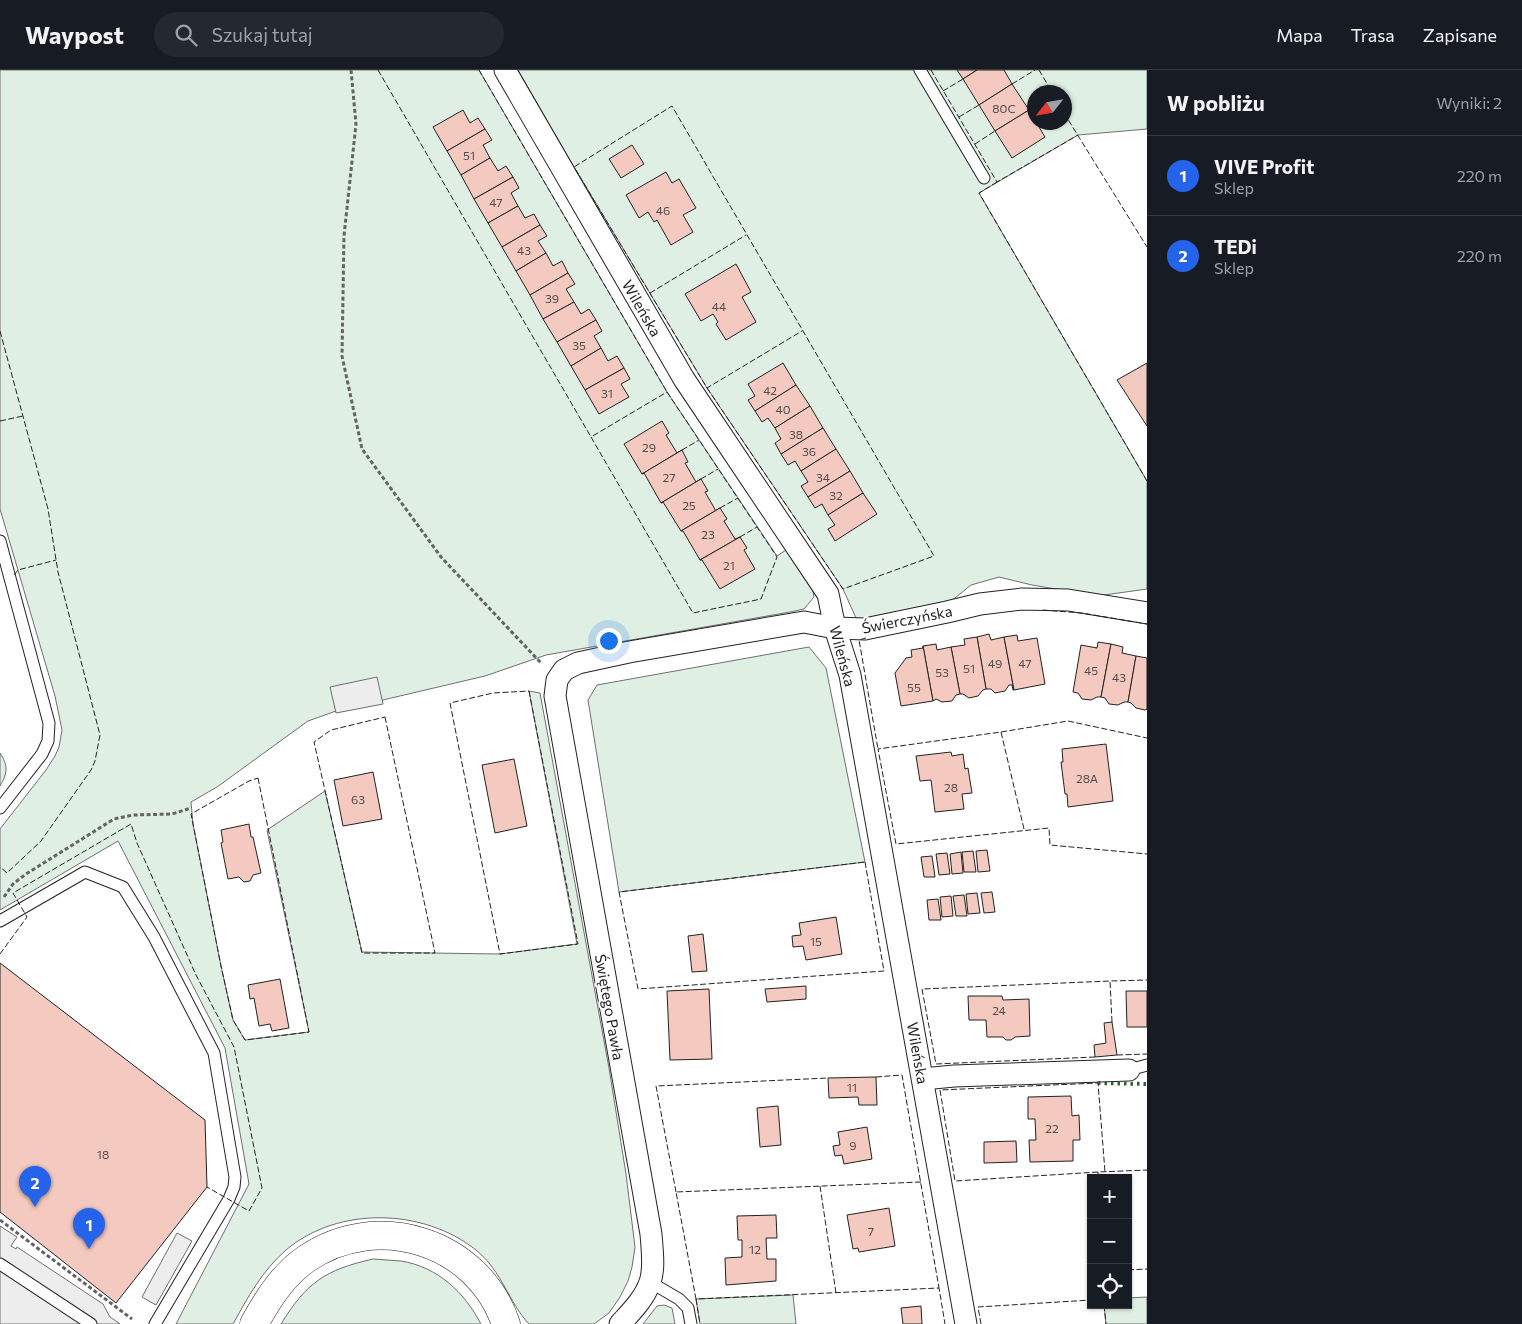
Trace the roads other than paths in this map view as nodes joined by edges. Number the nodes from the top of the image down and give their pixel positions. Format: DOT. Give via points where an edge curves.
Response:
graph roads {
  1 [pos="504,70"];
  2 [pos="920,70"];
  3 [pos="984,178"];
  4 [pos="0,541"];
  5 [pos="1147,613"];
  6 [pos="835,628"];
  7 [pos="556,680"];
  8 [pos="0,808"];
  9 [pos="0,921"];
  10 [pos="1138,1067"];
  11 [pos="923,1079"];
  12 [pos="0,1264"];
  13 [pos="650,1282"];
  14 [pos="91,1324"];
  15 [pos="155,1324"];
  16 [pos="254,1324"];
  17 [pos="506,1324"];
  18 [pos="620,1324"];
  19 [pos="691,1324"];
  20 [pos="966,1324"];
  1 -- 6 [label="street, Wileńska" via="684,379 828,594"];
  2 -- 3 [label="lane"];
  4 -- 8 [label="lane" via="49,723 48,741 42,754"];
  5 -- 6 [label="street, Świerczyńska" via="1068,600 1022,599 980,604 865,629"];
  6 -- 7 [label="street, Świerczyńska" via="804,622 629,652 578,663 564,670"];
  6 -- 11 [label="street, Wileńska" via="850,674"];
  7 -- 13 [label="street, Świętego Pawła" via="555,696 651,1234 653,1264"];
  9 -- 15 [label="lane" via="85,872 123,888 154,937 214,1053 234,1187"];
  10 -- 11 [label="street"];
  11 -- 20 [label="street, Wileńska"];
  12 -- 14 [label="lane"];
  13 -- 18 [label="street, Świętego Pawła" via="642,1298"];
  13 -- 19 [label="lane" via="688,1308"];
  16 -- 17 [label="main road" via="284,1277 306,1259 328,1246 356,1237 376,1235 414,1239 448,1252 476,1275"];
}
